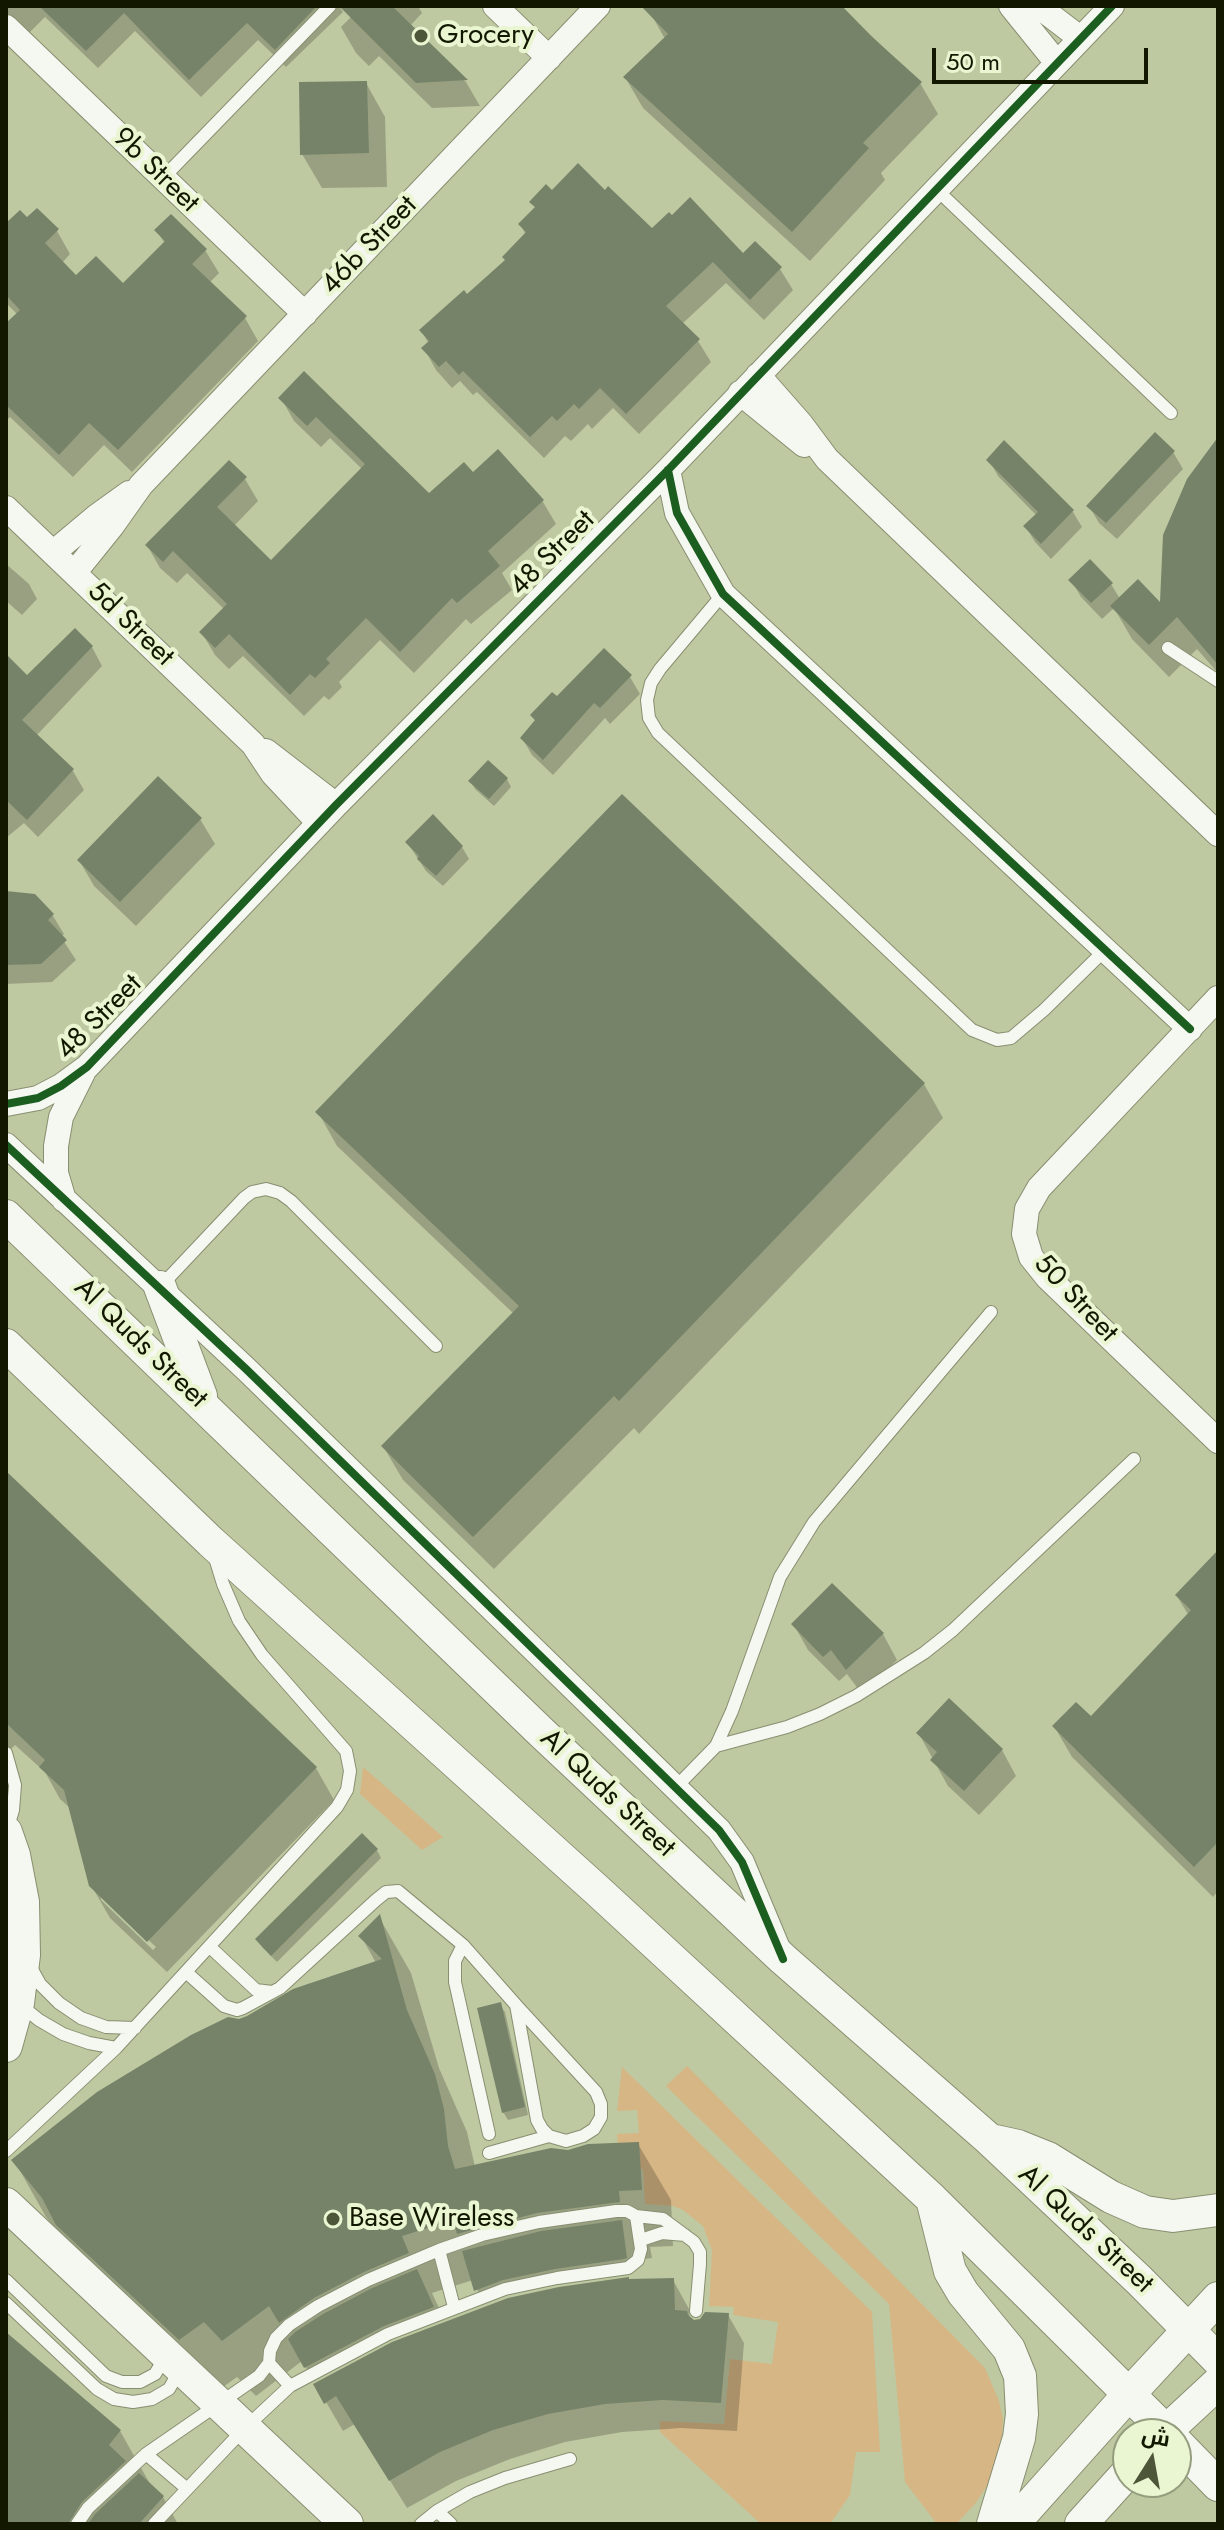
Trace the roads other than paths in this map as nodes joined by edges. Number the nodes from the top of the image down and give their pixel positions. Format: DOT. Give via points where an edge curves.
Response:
graph roads {
  1 [pos="330,6"];
  2 [pos="495,6"];
  3 [pos="598,6"];
  4 [pos="1011,6"];
  5 [pos="1038,6"];
  6 [pos="1112,6"];
  7 [pos="6,27"];
  8 [pos="1080,38"];
  9 [pos="549,58"];
  10 [pos="1057,63"];
  11 [pos="163,178"];
  12 [pos="935,188"];
  13 [pos="305,314"];
  14 [pos="758,375"];
  15 [pos="740,393"];
  16 [pos="1171,413"];
  17 [pos="827,459"];
  18 [pos="668,470"];
  19 [pos="141,485"];
  20 [pos="6,508"];
  21 [pos="54,552"];
  22 [pos="75,572"];
  23 [pos="723,594"];
  24 [pos="1168,648"];
  25 [pos="1218,681"];
  26 [pos="328,814"];
  27 [pos="1218,834"];
  28 [pos="1105,950"];
  29 [pos="1218,998"];
  30 [pos="1190,1029"];
  31 [pos="87,1067"];
  32 [pos="6,1104"];
  33 [pos="6,1145"];
  34 [pos="64,1200"];
  35 [pos="6,1216"];
  36 [pos="160,1287"];
  37 [pos="991,1312"];
  38 [pos="6,1345"];
  39 [pos="436,1346"];
  40 [pos="204,1407"];
  41 [pos="1218,1441"];
  42 [pos="1134,1459"];
  43 [pos="211,1542"];
  44 [pos="716,1746"];
  45 [pos="6,1753"];
  46 [pos="675,1788"];
  47 [pos="6,1832"];
  48 [pos="463,1945"];
  49 [pos="210,1947"];
  50 [pos="24,1955"];
  51 [pos="783,1959"];
  52 [pos="186,1972"];
  53 [pos="272,1992"];
  54 [pos="18,2003"];
  55 [pos="516,2005"];
  56 [pos="135,2028"];
  57 [pos="6,2046"];
  58 [pos="116,2048"];
  59 [pos="489,2134"];
  60 [pos="549,2136"];
  61 [pos="990,2140"];
  62 [pos="6,2151"];
  63 [pos="489,2153"];
  64 [pos="932,2199"];
  65 [pos="6,2204"];
  66 [pos="1218,2210"];
  67 [pos="636,2216"];
  68 [pos="685,2235"];
  69 [pos="641,2240"];
  70 [pos="439,2250"];
  71 [pos="6,2280"];
  72 [pos="1218,2298"];
  73 [pos="6,2303"];
  74 [pos="454,2307"];
  75 [pos="696,2311"];
  76 [pos="1188,2329"];
  77 [pos="1218,2360"];
  78 [pos="173,2362"];
  79 [pos="269,2363"];
  80 [pos="1218,2383"];
  81 [pos="290,2386"];
  82 [pos="1130,2393"];
  83 [pos="219,2404"];
  84 [pos="1153,2418"];
  85 [pos="1184,2418"];
  86 [pos="244,2429"];
  87 [pos="146,2454"];
  88 [pos="570,2459"];
  89 [pos="1192,2459"];
  90 [pos="1218,2485"];
  91 [pos="186,2488"];
  92 [pos="1112,2490"];
  93 [pos="437,2511"];
  94 [pos="77,2524"];
  95 [pos="154,2524"];
  96 [pos="347,2524"];
  97 [pos="421,2524"];
  98 [pos="451,2524"];
  99 [pos="993,2524"];
  100 [pos="1013,2524"];
  101 [pos="1081,2524"];
  1 -- 11 [label="lane"];
  2 -- 9 [label="street"];
  3 -- 9 [label="street, 46b Street"];
  4 -- 10 [label="street"];
  5 -- 8 [label="street"];
  6 -- 8 [label="street, 48 Street"];
  7 -- 11 [label="street, 9b Street"];
  8 -- 10 [label="street, 48 Street"];
  9 -- 13 [label="street, 46b Street"];
  10 -- 12 [label="street, 48 Street"];
  11 -- 13 [label="street, 9b Street"];
  12 -- 14 [label="street, 48 Street"];
  12 -- 16 [label="lane"];
  13 -- 19 [label="street, 46b Street"];
  14 -- 15 [label="street, 48 Street"];
  14 -- 17 [label="street"];
  15 -- 17 [label="street"];
  15 -- 18 [label="street, 48 Street"];
  17 -- 27 [label="street"];
  18 -- 23 [label="street" via="677,513"];
  18 -- 26 [label="street, 48 Street"];
  19 -- 21 [label="street, 46b Street"];
  19 -- 22 [label="street, 46b Street"];
  20 -- 21 [label="street, 5d Street"];
  21 -- 22 [label="street, 5d Street"];
  22 -- 26 [label="street, 5d Street" via="253,744 273,774"];
  23 -- 28 [label="street"];
  23 -- 28 [label="lane" via="651,683 649,718 658,733 972,1030 997,1040 1011,1038"];
  24 -- 25 [label="lane"];
  26 -- 31 [label="street, 48 Street"];
  28 -- 30 [label="street"];
  29 -- 30 [label="street, 50 Street"];
  30 -- 41 [label="street, 50 Street" via="1039,1188 1027,1209 1024,1234 1031,1257 1047,1277"];
  31 -- 32 [label="street, 48 Street" via="38,1098"];
  31 -- 34 [label="street, 48 Street" via="58,1131 56,1173"];
  33 -- 34 [label="street"];
  34 -- 36 [label="street"];
  35 -- 40 [label="main road, Al Quds Street"];
  36 -- 39 [label="lane" via="244,1198 266,1189 291,1201"];
  36 -- 40 [label="main road"];
  36 -- 46 [label="street"];
  37 -- 44 [label="lane" via="795,1551"];
  38 -- 43 [label="main road"];
  40 -- 51 [label="main road, Al Quds Street"];
  42 -- 44 [label="lane" via="924,1653 820,1714"];
  43 -- 49 [label="lane" via="239,1621 346,1751 350,1771 337,1807"];
  43 -- 64 [label="main road"];
  44 -- 46 [label="lane"];
  45 -- 47 [label="lane" via="15,1785"];
  46 -- 51 [label="street" via="719,1830 742,1862"];
  47 -- 50 [label="main road" via="23,1902"];
  48 -- 53 [label="lane" via="409,1898 386,1892"];
  48 -- 55 [label="lane"];
  48 -- 59 [label="lane" via="455,1961 455,1982"];
  49 -- 52 [label="lane"];
  49 -- 53 [label="lane" via="256,1990"];
  50 -- 54 [label="main road"];
  50 -- 56 [label="lane" via="40,1984 81,2018 106,2027"];
  51 -- 61 [label="main road, Al Quds Street"];
  52 -- 53 [label="lane" via="233,2009"];
  52 -- 56 [label="lane"];
  54 -- 57 [label="main road"];
  54 -- 58 [label="lane" via="63,2034"];
  55 -- 60 [label="lane" via="537,2120"];
  55 -- 60 [label="lane" via="596,2092 601,2104 601,2117 583,2136 566,2141"];
  56 -- 58 [label="lane"];
  58 -- 62 [label="lane"];
  60 -- 63 [label="lane"];
  61 -- 66 [label="main road" via="1048,2158 1145,2212 1173,2216"];
  61 -- 76 [label="main road, Al Quds Street"];
  64 -- 82 [label="main road"];
  64 -- 99 [label="main road" via="950,2271 1009,2349 1020,2376 1019,2438"];
  65 -- 78 [label="main road"];
  67 -- 68 [label="lane" via="663,2219"];
  67 -- 69 [label="lane"];
  67 -- 70 [label="lane" via="616,2211 539,2222"];
  68 -- 69 [label="lane" via="662,2233"];
  68 -- 75 [label="lane" via="700,2252"];
  69 -- 74 [label="lane" via="638,2260 628,2268 505,2289"];
  70 -- 74 [label="lane"];
  70 -- 79 [label="lane" via="368,2280 298,2319 276,2338"];
  71 -- 78 [label="lane" via="106,2376 140,2382"];
  72 -- 76 [label="main road"];
  73 -- 78 [label="lane" via="114,2399 152,2399 169,2389"];
  74 -- 81 [label="lane" via="388,2334"];
  76 -- 77 [label="main road, Al Quds Street"];
  76 -- 82 [label="main road"];
  78 -- 83 [label="main road"];
  79 -- 81 [label="lane"];
  79 -- 83 [label="lane" via="247,2387"];
  80 -- 85 [label="main road"];
  81 -- 86 [label="lane"];
  82 -- 84 [label="main road"];
  82 -- 100 [label="main road"];
  83 -- 86 [label="main road"];
  83 -- 87 [label="lane"];
  86 -- 91 [label="lane"];
  86 -- 96 [label="main road"];
  87 -- 91 [label="lane"];
  87 -- 94 [label="lane"];
  88 -- 93 [label="lane" via="505,2478"];
  89 -- 90 [label="main road"];
  91 -- 95 [label="lane"];
  92 -- 101 [label="main road"];
  93 -- 97 [label="lane"];
  93 -- 98 [label="lane"];
}
